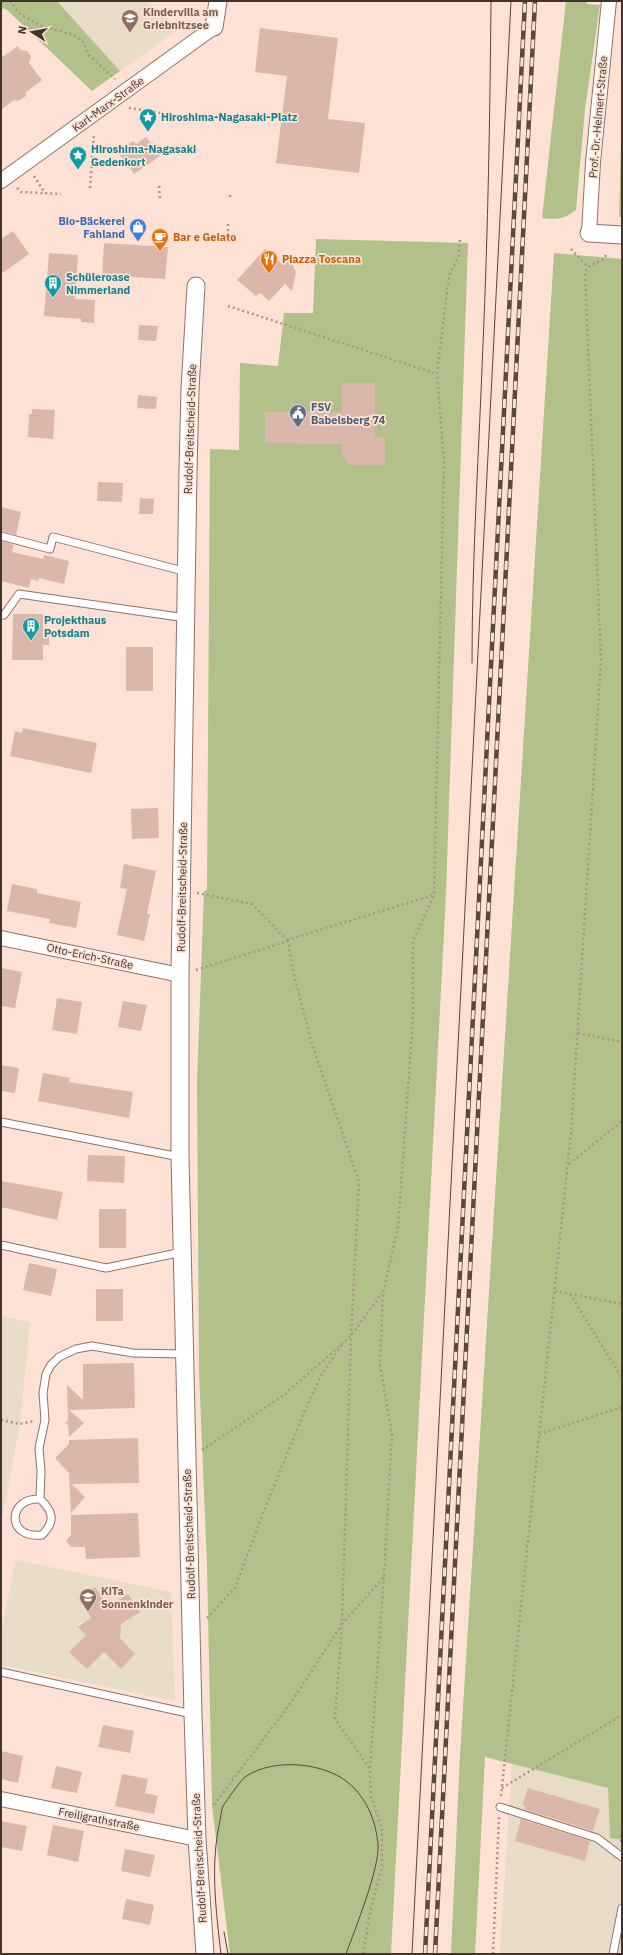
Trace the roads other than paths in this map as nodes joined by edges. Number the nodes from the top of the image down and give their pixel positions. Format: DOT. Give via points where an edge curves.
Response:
graph roads {
  1 [pos="218,1"];
  2 [pos="609,1"];
  3 [pos="214,27"];
  4 [pos="1,181"];
  5 [pos="589,233"];
  6 [pos="622,235"];
  7 [pos="196,286"];
  8 [pos="1,536"];
  9 [pos="187,572"];
  10 [pos="1,615"];
  11 [pos="186,618"];
  12 [pos="1,938"];
  13 [pos="180,975"];
  14 [pos="1,1122"];
  15 [pos="180,1157"];
  16 [pos="1,1245"];
  17 [pos="182,1252"];
  18 [pos="184,1354"];
  19 [pos="40,1499"];
  20 [pos="1,1672"];
  21 [pos="193,1714"];
  22 [pos="1,1800"];
  23 [pos="500,1807"];
  24 [pos="197,1833"];
  25 [pos="622,1857"];
  26 [pos="622,1908"];
  27 [pos="205,1954"];
  28 [pos="613,1954"];
  1 -- 3 [label="street"];
  2 -- 5 [label="street, Prof.-Dr.-Helmert-Straße" via="593,162"];
  3 -- 4 [label="street, Karl-Marx-Straße"];
  5 -- 6 [label="street"];
  7 -- 9 [label="street, Rudolf-Breitscheid-Straße" via="190,389"];
  8 -- 9 [label="lane" via="50,549 53,538"];
  9 -- 11 [label="street, Rudolf-Breitscheid-Straße"];
  10 -- 11 [label="lane" via="4,615 19,594"];
  11 -- 13 [label="street, Rudolf-Breitscheid-Straße"];
  12 -- 13 [label="street, Otto-Erich-Straße"];
  13 -- 15 [label="street, Rudolf-Breitscheid-Straße"];
  14 -- 15 [label="lane"];
  15 -- 17 [label="street, Rudolf-Breitscheid-Straße"];
  16 -- 17 [label="lane" via="106,1268"];
  17 -- 18 [label="street, Rudolf-Breitscheid-Straße"];
  18 -- 19 [label="lane" via="133,1353 92,1346 76,1349 59,1357 51,1365 46,1374 43,1393 45,1420 39,1448"];
  18 -- 21 [label="street, Rudolf-Breitscheid-Straße"];
  19 -- 19 [label="lane" via="31,1498 16,1510 16,1522 25,1534 42,1535 49,1528 49,1507"];
  20 -- 21 [label="lane"];
  21 -- 24 [label="street, Rudolf-Breitscheid-Straße"];
  22 -- 24 [label="street, Freiligrathstraße"];
  23 -- 25 [label="lane" via="596,1838"];
  24 -- 27 [label="street, Rudolf-Breitscheid-Straße"];
  26 -- 28 [label="lane"];
}
